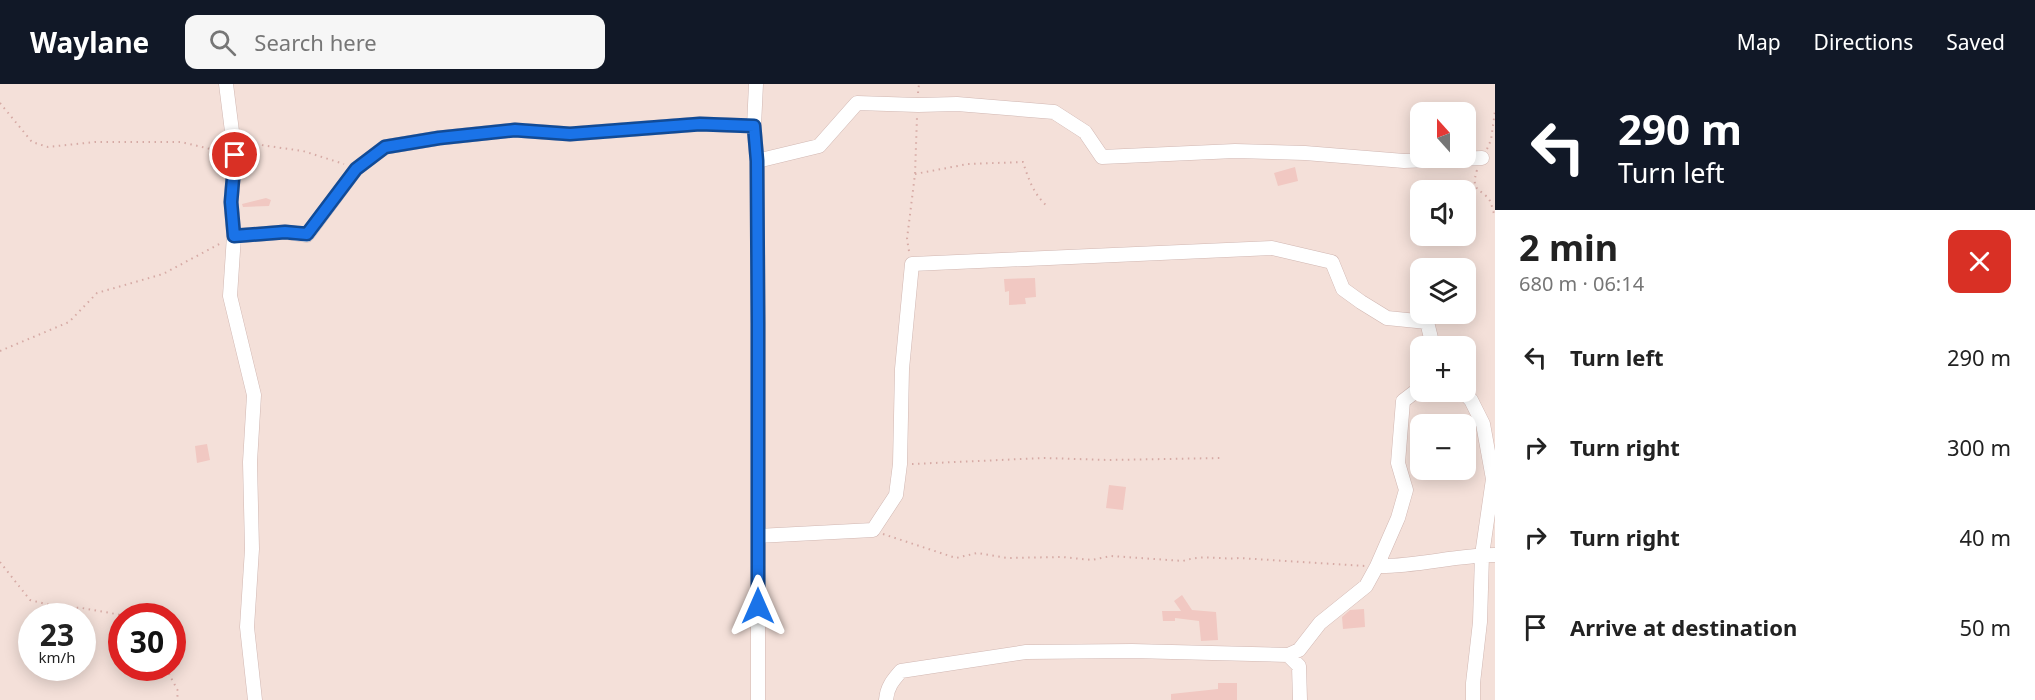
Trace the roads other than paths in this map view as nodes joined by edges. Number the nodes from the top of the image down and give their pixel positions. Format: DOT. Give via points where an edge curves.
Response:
graph roads {
  1 [pos="226,84"];
  2 [pos="756,84"];
  3 [pos="754,126"];
  4 [pos="1482,158"];
  5 [pos="757,161"];
  6 [pos="234,236"];
  7 [pos="1430,336"];
  8 [pos="1410,396"];
  9 [pos="1473,402"];
  10 [pos="758,536"];
  11 [pos="1488,555"];
  12 [pos="1377,566"];
  13 [pos="1288,655"];
  14 [pos="255,700"];
  15 [pos="758,700"];
  16 [pos="886,700"];
  17 [pos="1300,700"];
  18 [pos="1473,700"];
  1 -- 6 [label="street" via="235,155 231,202"];
  2 -- 3 [label="street"];
  3 -- 5 [label="street"];
  3 -- 6 [label="street" via="700,124 570,134 515,130 385,147 356,169 307,234"];
  4 -- 5 [label="street" via="1404,161 1235,151 1102,157 1084,132 1054,112 957,104 857,103 819,146"];
  5 -- 10 [label="street"];
  6 -- 14 [label="street" via="230,296 254,395 247,627"];
  7 -- 10 [label="street" via="1427,322 1387,318 1343,289 1332,262 1272,248 912,264 896,495 873,530"];
  8 -- 12 [label="street" via="1403,401 1398,463 1406,490"];
  9 -- 11 [label="street" via="1483,424 1493,479"];
  10 -- 15 [label="street"];
  11 -- 12 [label="street"];
  11 -- 18 [label="street"];
  12 -- 13 [label="street" via="1366,586 1320,623 1299,650"];
  13 -- 16 [label="street" via="1026,652 901,671 886,691"];
  13 -- 17 [label="street" via="1299,666"];
}
